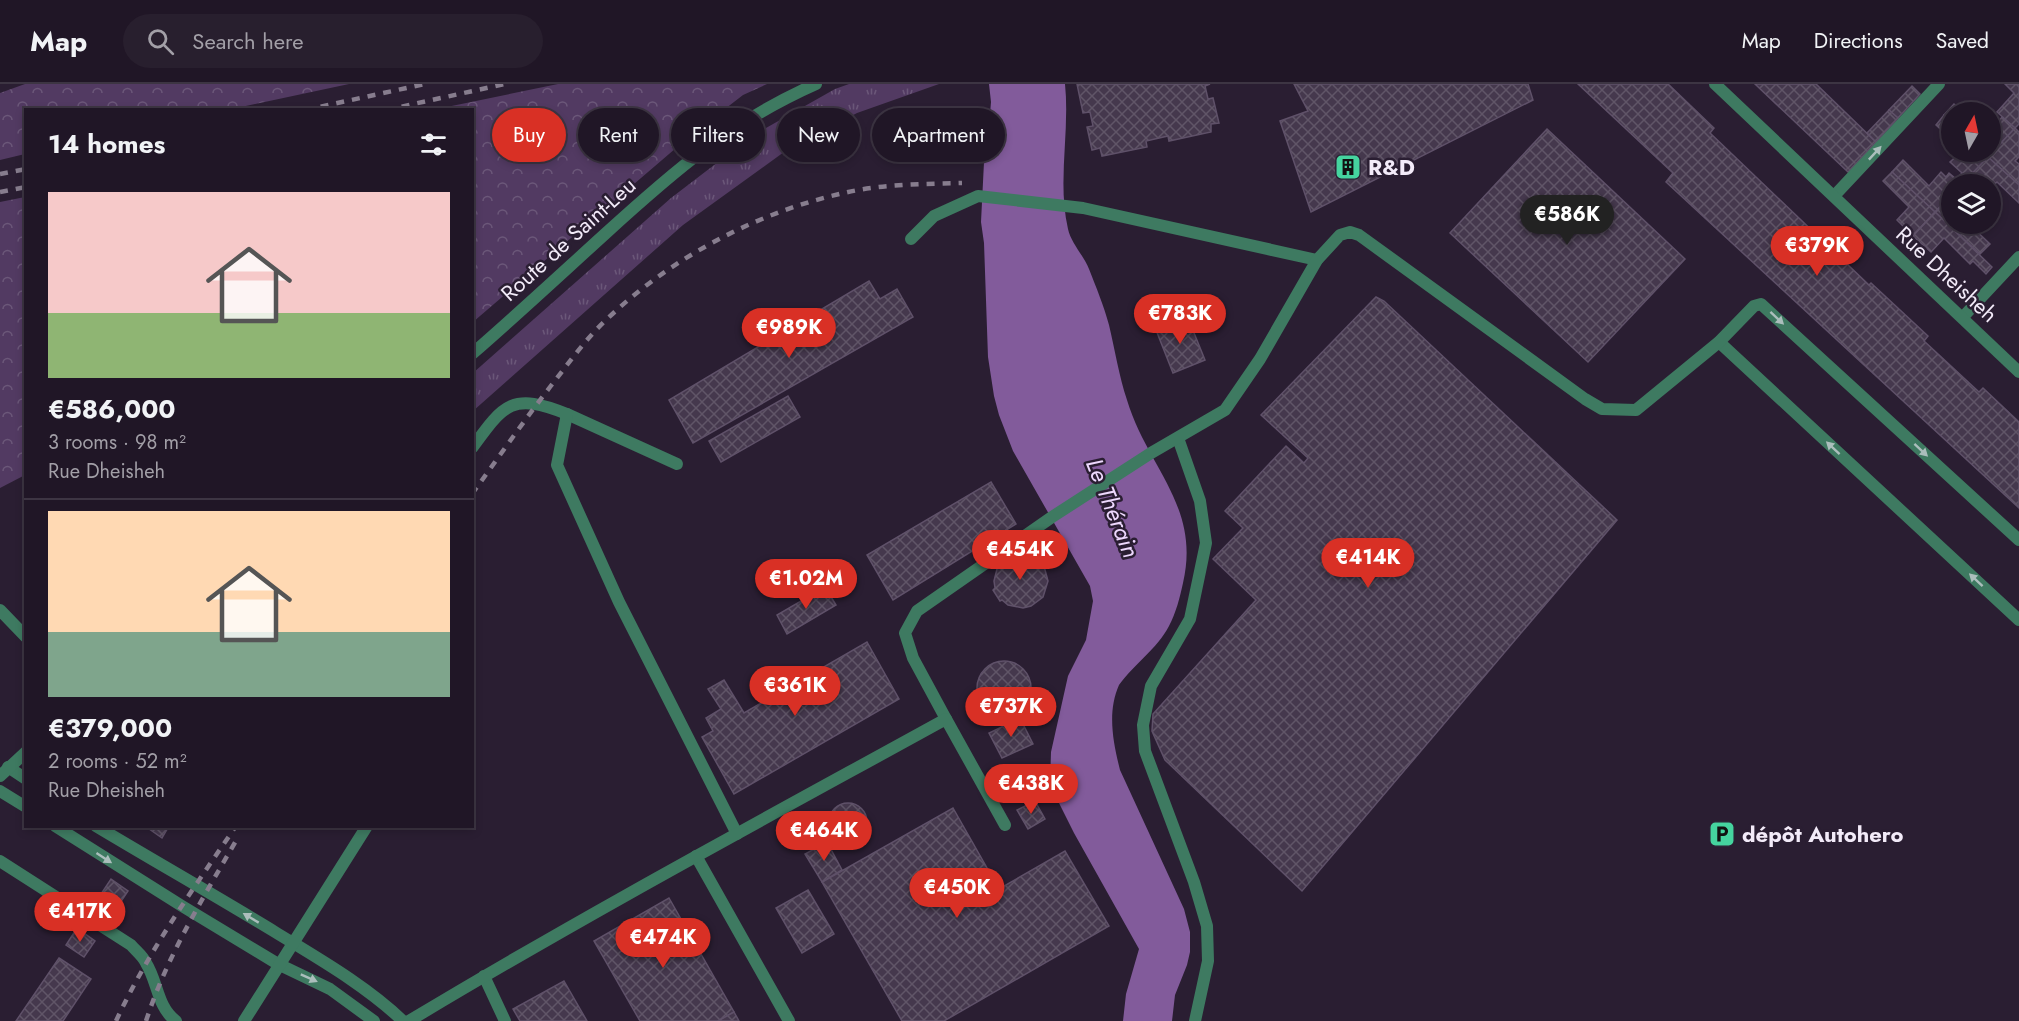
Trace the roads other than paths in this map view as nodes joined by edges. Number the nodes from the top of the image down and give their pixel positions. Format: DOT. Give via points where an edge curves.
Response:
graph roads {
  1 [pos="816,84"];
  2 [pos="1715,84"];
  3 [pos="1939,84"];
  4 [pos="1834,195"];
  5 [pos="911,239"];
  6 [pos="2019,257"];
  7 [pos="1317,260"];
  8 [pos="1963,317"];
  9 [pos="1719,342"];
  10 [pos="474,352"];
  11 [pos="2019,372"];
  12 [pos="567,414"];
  13 [pos="1178,438"];
  14 [pos="474,445"];
  15 [pos="677,464"];
  16 [pos="2019,540"];
  17 [pos="0,610"];
  18 [pos="2019,620"];
  19 [pos="24,635"];
  20 [pos="946,719"];
  21 [pos="24,754"];
  22 [pos="4,772"];
  23 [pos="24,778"];
  24 [pos="0,791"];
  25 [pos="24,806"];
  26 [pos="1005,825"];
  27 [pos="58,828"];
  28 [pos="99,828"];
  29 [pos="366,828"];
  30 [pos="737,834"];
  31 [pos="696,856"];
  32 [pos="0,861"];
  33 [pos="292,942"];
  34 [pos="279,964"];
  35 [pos="484,976"];
  36 [pos="176,1021"];
  37 [pos="244,1021"];
  38 [pos="374,1021"];
  39 [pos="403,1021"];
  40 [pos="409,1021"];
  41 [pos="505,1021"];
  42 [pos="789,1021"];
  43 [pos="1195,1021"];
  1 -- 10 [label="street, Route de Saint-Leu" via="754,116 682,165"];
  2 -- 4 [label="street, Rue Dheisheh"];
  4 -- 3 [label="street, one-way"];
  4 -- 8 [label="street, Rue Dheisheh"];
  5 -- 7 [label="street" via="934,216 978,196 1083,208"];
  6 -- 8 [label="street"];
  7 -- 9 [label="street" via="1340,235 1359,235 1602,409 1636,410"];
  7 -- 13 [label="street" via="1260,359 1225,410"];
  8 -- 11 [label="street, Rue Dheisheh"];
  9 -- 16 [label="street, one-way" via="1761,304"];
  18 -- 9 [label="street, one-way"];
  12 -- 14 [label="street" via="537,405 512,405 492,420"];
  12 -- 15 [label="street"];
  12 -- 30 [label="street" via="557,465 619,602"];
  13 -- 20 [label="street" via="1052,517 917,611 905,633 913,658"];
  13 -- 43 [label="street" via="1200,501 1206,543 1190,619 1151,686 1143,725 1145,751 1207,926 1208,961"];
  17 -- 19 [label="street"];
  20 -- 26 [label="street"];
  20 -- 30 [label="street"];
  21 -- 22 [label="street"];
  22 -- 23 [label="street"];
  24 -- 25 [label="street"];
  27 -- 34 [label="street, one-way"];
  33 -- 28 [label="street, one-way"];
  29 -- 33 [label="street"];
  30 -- 31 [label="street"];
  31 -- 35 [label="street"];
  31 -- 42 [label="street"];
  32 -- 36 [label="street" via="131,945 147,963 160,1001"];
  33 -- 34 [label="street"];
  33 -- 39 [label="street" via="385,1003"];
  34 -- 37 [label="street"];
  34 -- 38 [label="street, one-way" via="330,989"];
  35 -- 40 [label="street"];
  35 -- 41 [label="street"];
}
